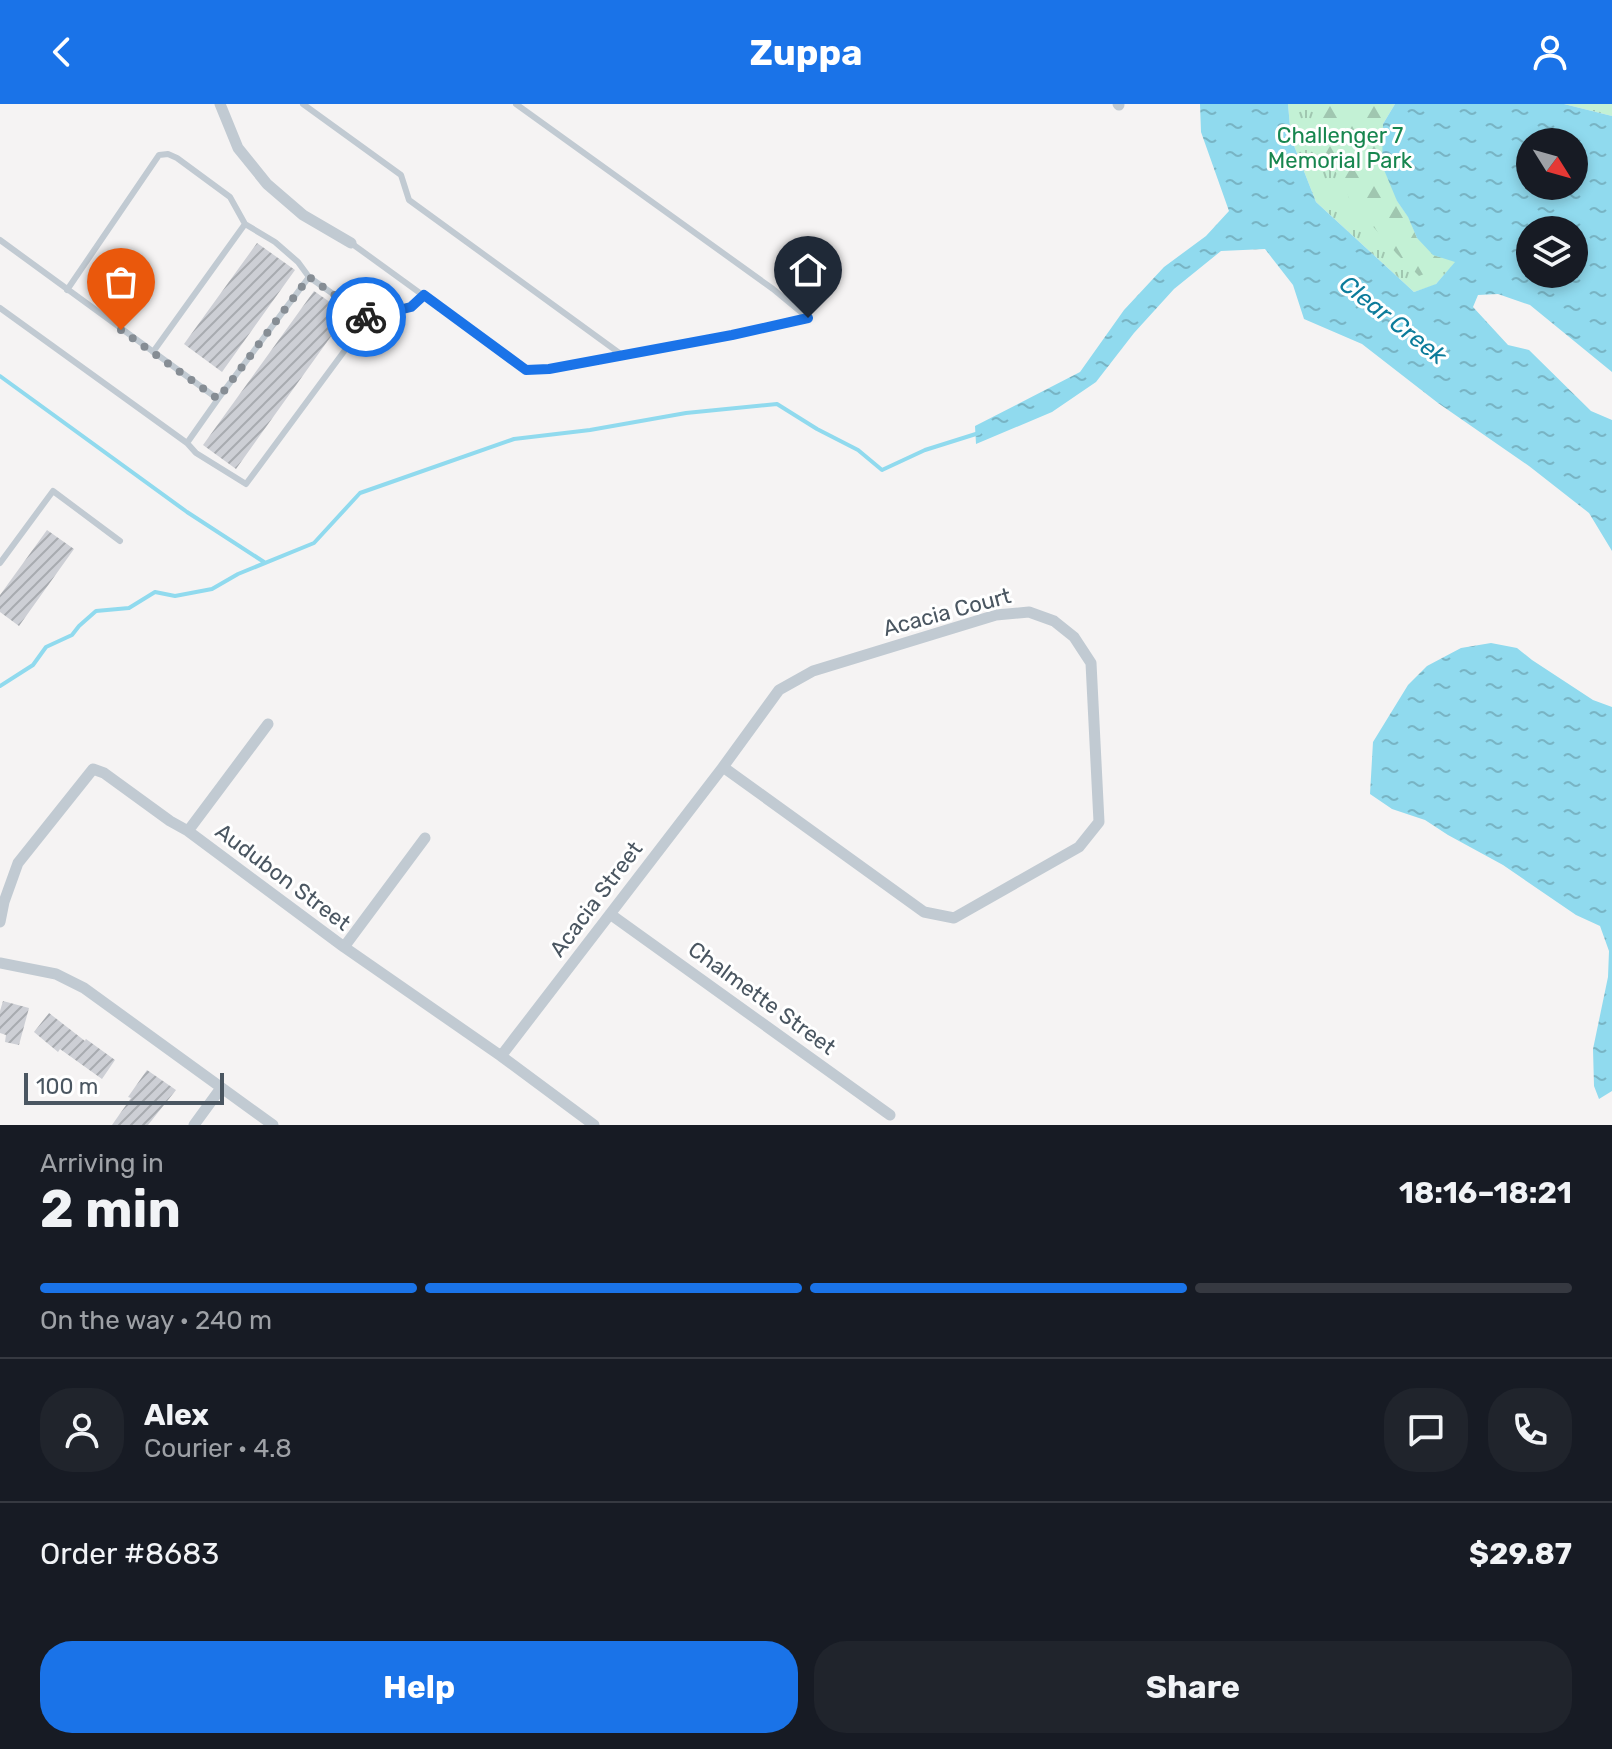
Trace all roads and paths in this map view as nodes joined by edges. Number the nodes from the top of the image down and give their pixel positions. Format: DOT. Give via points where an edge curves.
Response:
graph roads {
  1 [pos="220,104"];
  2 [pos="303,104"];
  3 [pos="516,104"];
  4 [pos="245,224"];
  5 [pos="0,240"];
  6 [pos="351,243"];
  7 [pos="309,277"];
  8 [pos="67,290"];
  9 [pos="424,295"];
  10 [pos="0,308"];
  11 [pos="370,320"];
  12 [pos="153,352"];
  13 [pos="622,355"];
  14 [pos="218,399"];
  15 [pos="187,443"];
  16 [pos="120,541"];
  17 [pos="0,563"];
  18 [pos="268,724"];
  19 [pos="723,767"];
  20 [pos="188,831"];
  21 [pos="425,838"];
  22 [pos="610,914"];
  23 [pos="0,922"];
  24 [pos="344,947"];
  25 [pos="0,963"];
  26 [pos="501,1056"];
  27 [pos="221,1088"];
  28 [pos="890,1115"];
  29 [pos="194,1125"];
  30 [pos="273,1125"];
  31 [pos="594,1125"];
  1 -- 6 [label="street" via="238,148 267,184 303,215"];
  2 -- 13 [label="lane" via="401,175 409,200"];
  3 -- 13 [label="lane" via="808,318"];
  4 -- 7 [label="lane" via="275,242"];
  4 -- 8 [label="lane" via="230,197 177,158 159,155"];
  4 -- 12 [label="lane"];
  5 -- 8 [label="lane"];
  6 -- 9 [label="lane"];
  7 -- 11 [label="lane"];
  7 -- 14 [label="lane"];
  8 -- 12 [label="lane"];
  9 -- 11 [label="lane" via="411,307"];
  9 -- 13 [label="lane" via="526,370"];
  10 -- 15 [label="lane"];
  11 -- 15 [label="lane" via="246,484"];
  12 -- 14 [label="lane"];
  14 -- 15 [label="lane"];
  16 -- 17 [label="lane" via="53,491"];
  18 -- 20 [label="street"];
  19 -- 19 [label="street, Acacia Court" via="779,690 813,671 996,615 1029,612 1054,621 1074,637 1091,663 1099,822 1079,847 954,918 924,912"];
  19 -- 22 [label="street, Acacia Street"];
  20 -- 23 [label="street, Audubon Street" via="93,769 18,863"];
  20 -- 24 [label="street, Audubon Street"];
  21 -- 24 [label="street"];
  22 -- 26 [label="street, Acacia Street"];
  22 -- 28 [label="street, Chalmette Street"];
  24 -- 26 [label="street, Audubon Street"];
  25 -- 27 [label="street" via="56,974 84,988"];
  26 -- 31 [label="street, Audubon Street"];
  27 -- 29 [label="street"];
  27 -- 30 [label="street"];
}
